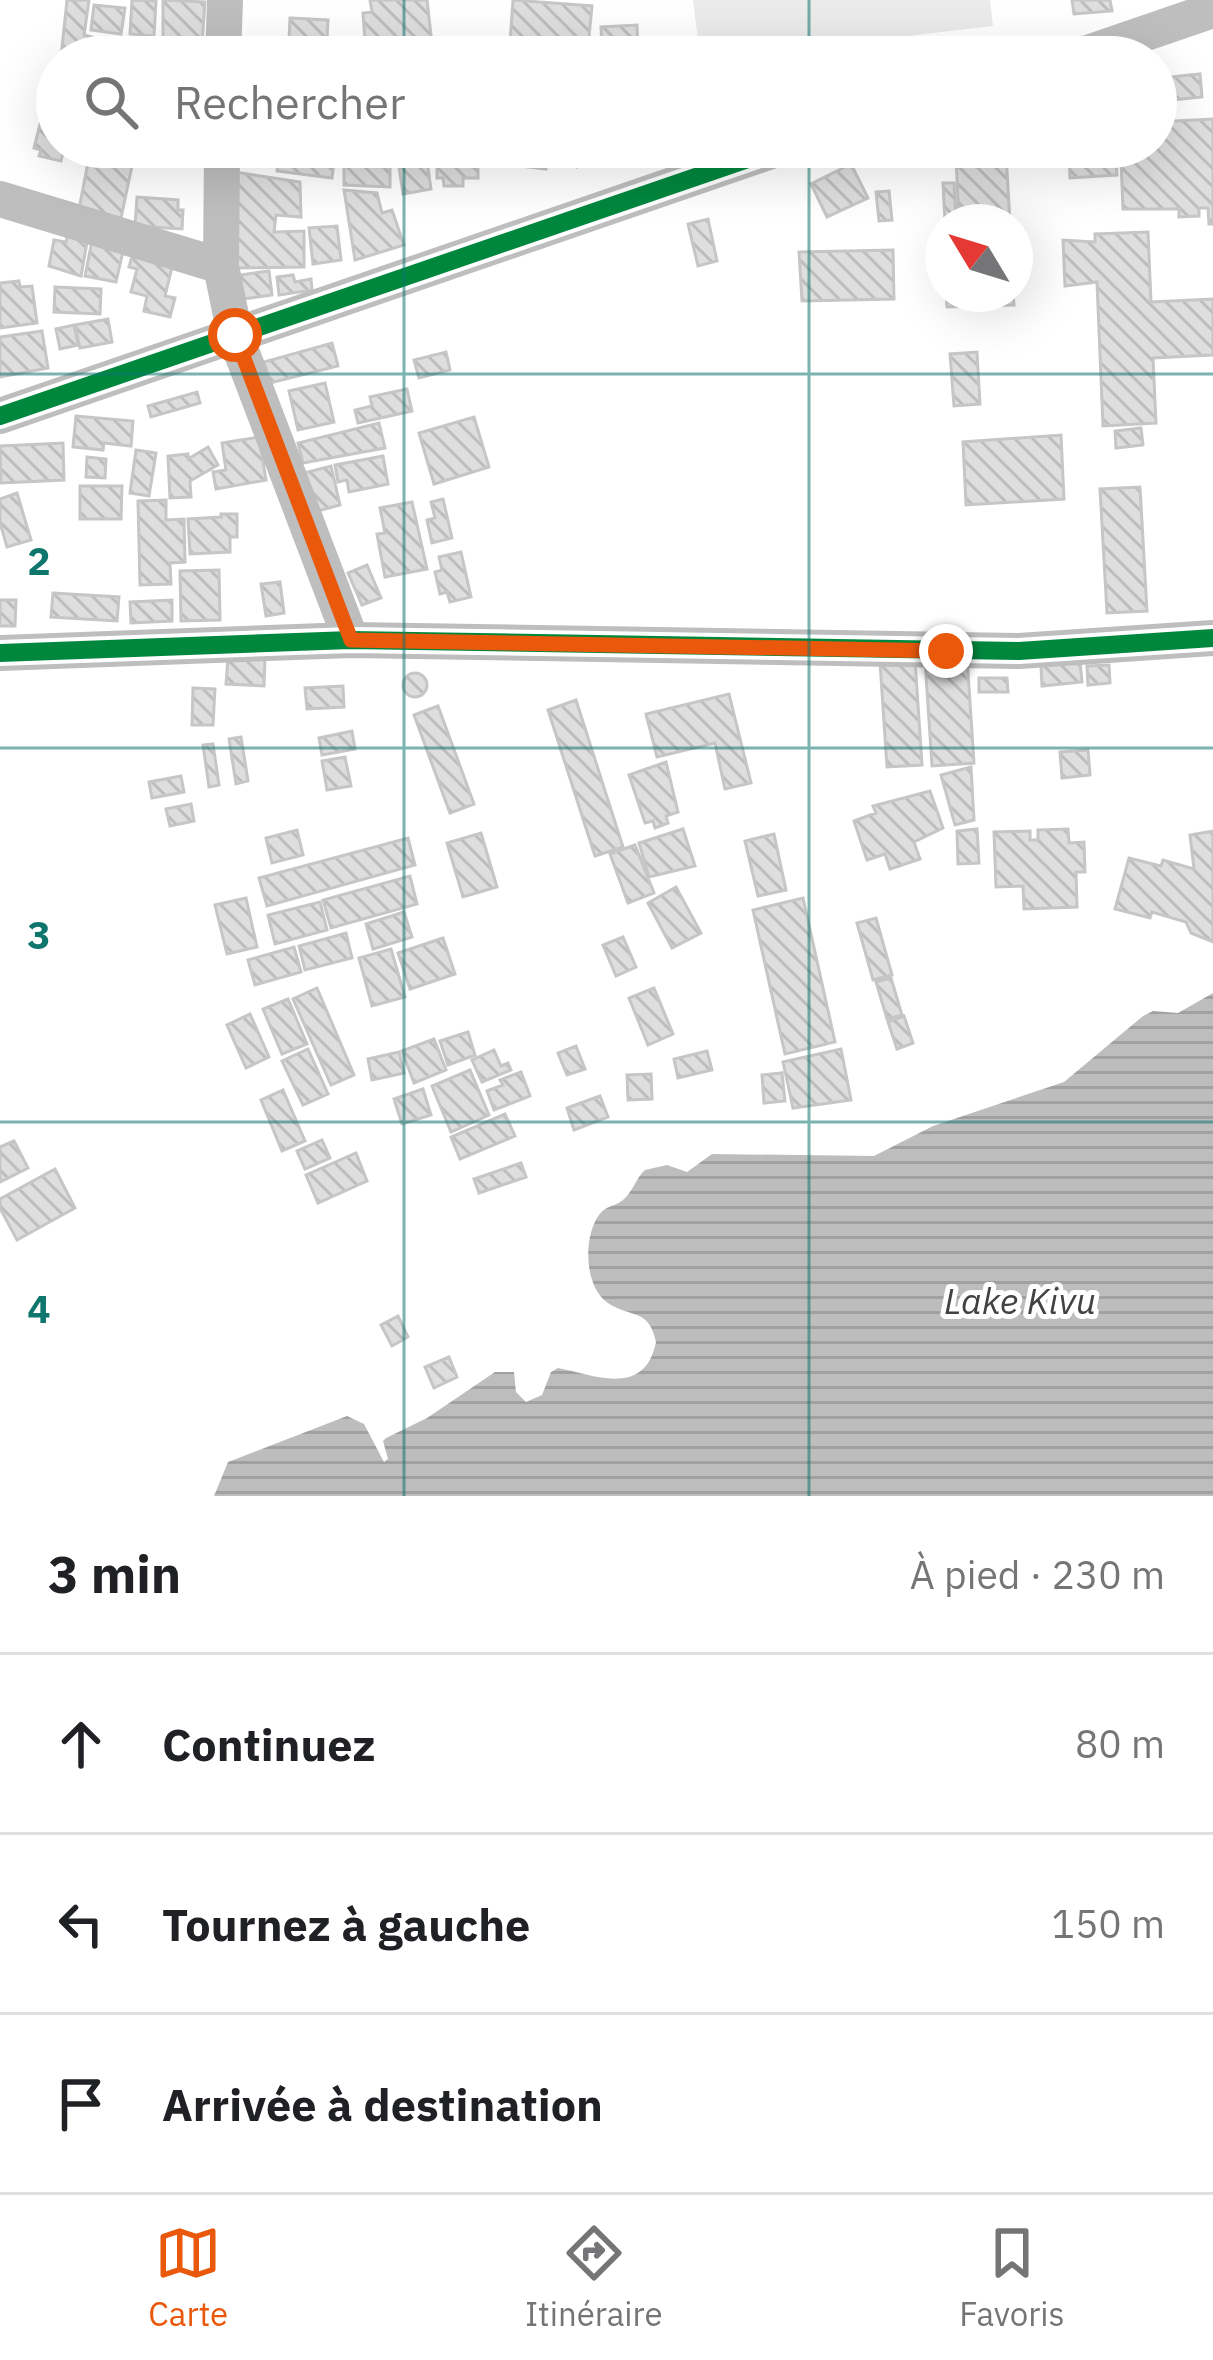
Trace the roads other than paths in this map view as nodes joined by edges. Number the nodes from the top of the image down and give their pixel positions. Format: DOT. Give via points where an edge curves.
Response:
graph roads {
  1 [pos="225,0"];
  2 [pos="1213,10"];
  3 [pos="224,36"];
  4 [pos="1137,36"];
  5 [pos="222,168"];
  6 [pos="713,168"];
  7 [pos="0,199"];
  8 [pos="221,266"];
  9 [pos="235,335"];
  10 [pos="0,416"];
  11 [pos="1213,638"];
  12 [pos="351,640"];
  13 [pos="0,653"];
  1 -- 3 [label="street"];
  2 -- 4 [label="street"];
  5 -- 8 [label="street"];
  6 -- 9 [label="street"];
  7 -- 8 [label="street"];
  8 -- 9 [label="street"];
  9 -- 10 [label="street"];
  9 -- 12 [label="street"];
  11 -- 12 [label="street" via="1001,651"];
  12 -- 13 [label="street"];
}
